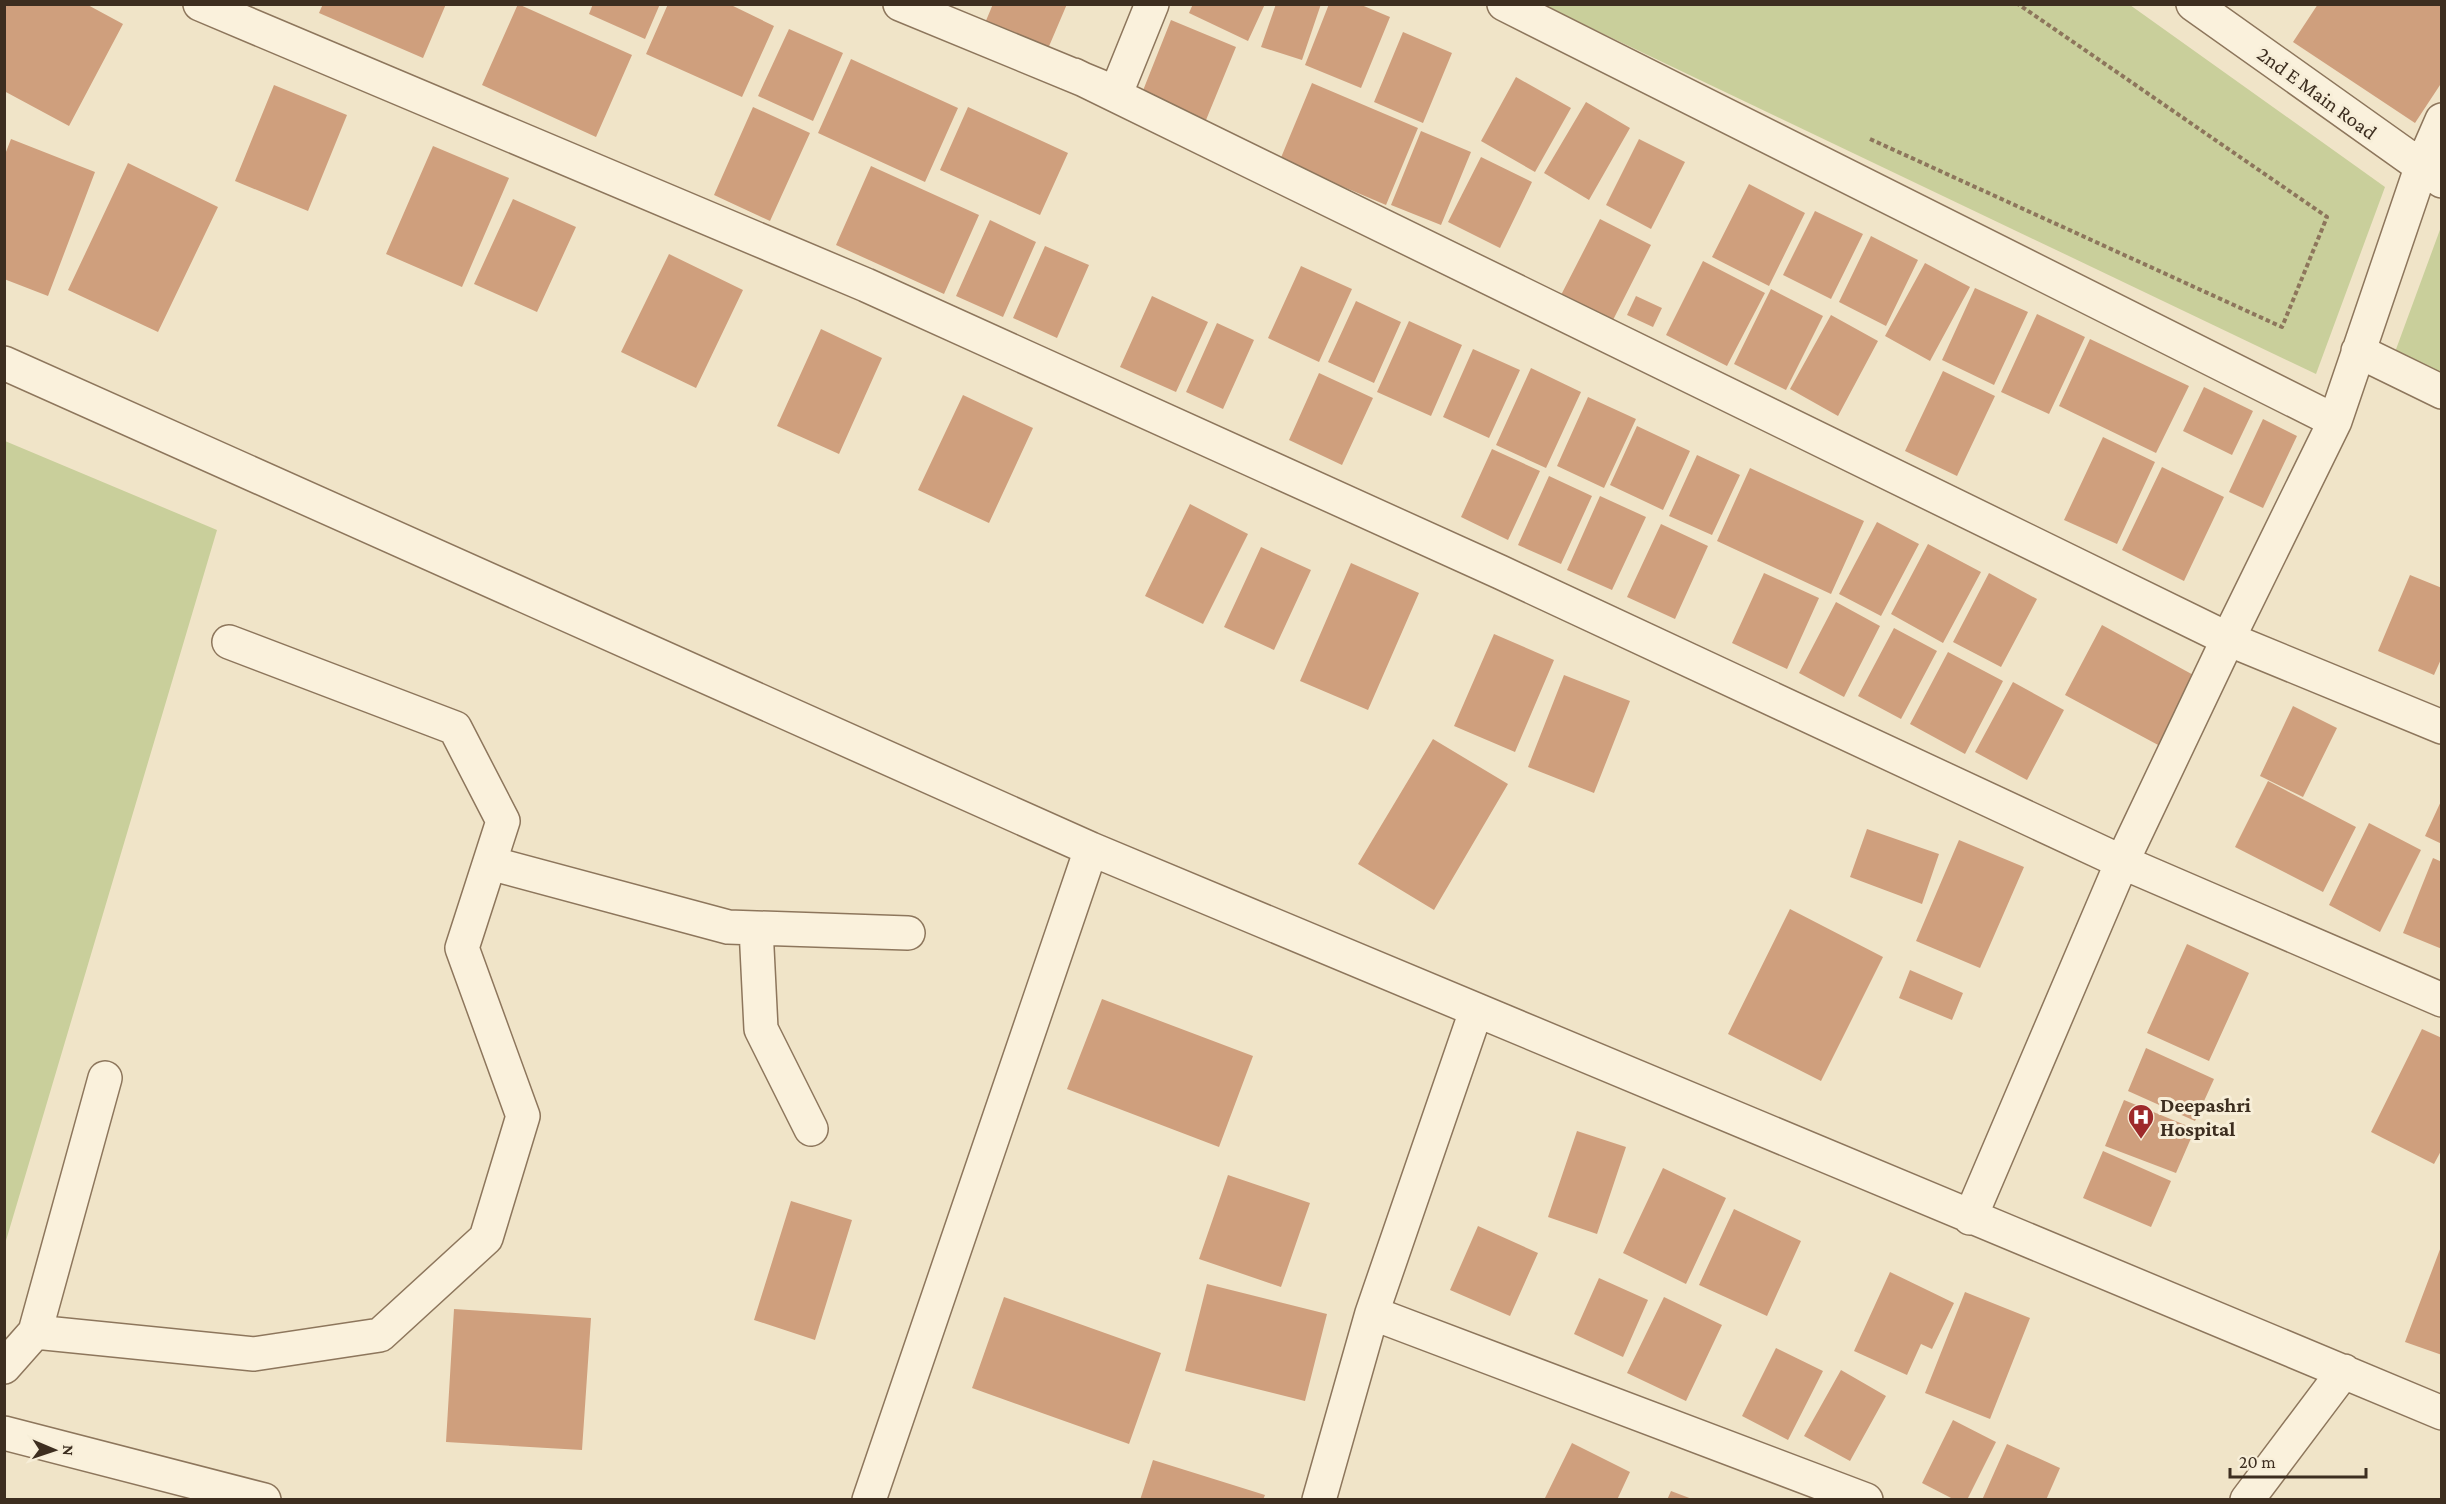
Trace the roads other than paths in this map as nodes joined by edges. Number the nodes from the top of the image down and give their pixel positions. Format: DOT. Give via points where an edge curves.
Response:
graph roads {
  1 [pos="200,4"];
  2 [pos="900,4"];
  3 [pos="1152,4"];
  4 [pos="1504,4"];
  5 [pos="2193,4"];
  6 [pos="1074,75"];
  7 [pos="2442,120"];
  8 [pos="2432,174"];
  9 [pos="2358,351"];
  10 [pos="4,363"];
  11 [pos="2442,392"];
  12 [pos="2335,421"];
  13 [pos="2228,639"];
  14 [pos="229,642"];
  15 [pos="2442,728"];
  16 [pos="1091,849"];
  17 [pos="2122,862"];
  18 [pos="490,863"];
  19 [pos="756,928"];
  20 [pos="909,933"];
  21 [pos="2442,1000"];
  22 [pos="1476,1011"];
  23 [pos="105,1078"];
  24 [pos="812,1129"];
  25 [pos="1970,1218"];
  26 [pos="1372,1313"];
  27 [pos="35,1332"];
  28 [pos="4,1367"];
  29 [pos="2344,1371"];
  30 [pos="2442,1413"];
  31 [pos="4,1433"];
  32 [pos="264,1500"];
  33 [pos="869,1500"];
  34 [pos="1319,1500"];
  35 [pos="1866,1500"];
  36 [pos="2247,1500"];
  1 -- 17 [label="street" via="877,290 1500,572"];
  2 -- 6 [label="street"];
  3 -- 6 [label="street" via="1116,93"];
  4 -- 12 [label="street"];
  5 -- 8 [label="street, 2nd E Main Road"];
  6 -- 13 [label="street"];
  7 -- 8 [label="street"];
  8 -- 9 [label="street"];
  9 -- 11 [label="street"];
  9 -- 12 [label="street"];
  10 -- 16 [label="street"];
  12 -- 13 [label="street"];
  13 -- 15 [label="street"];
  13 -- 17 [label="street"];
  14 -- 18 [label="street" via="455,728 503,821"];
  16 -- 22 [label="street"];
  16 -- 33 [label="street"];
  17 -- 21 [label="street"];
  17 -- 25 [label="street"];
  18 -- 19 [label="street" via="728,927"];
  18 -- 27 [label="street" via="462,948 523,1116 486,1238 380,1335 255,1354"];
  19 -- 20 [label="street"];
  19 -- 24 [label="street" via="761,1029"];
  22 -- 25 [label="street"];
  22 -- 26 [label="street"];
  23 -- 27 [label="street"];
  25 -- 29 [label="street"];
  26 -- 34 [label="street"];
  26 -- 35 [label="street"];
  27 -- 28 [label="street"];
  29 -- 30 [label="street"];
  29 -- 36 [label="street"];
  31 -- 32 [label="street"];
}
